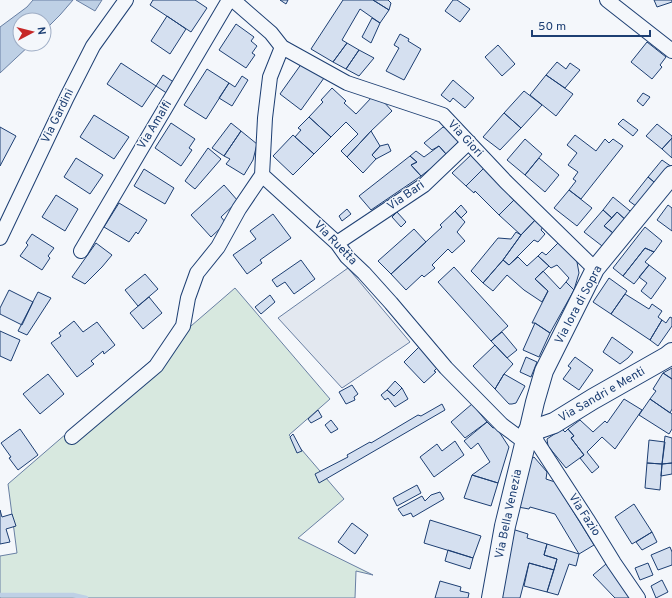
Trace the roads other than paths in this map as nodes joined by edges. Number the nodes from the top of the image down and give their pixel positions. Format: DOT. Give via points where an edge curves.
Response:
graph roads {
  1 [pos="126,0"];
  2 [pos="229,0"];
  3 [pos="233,0"];
  4 [pos="615,2"];
  5 [pos="282,47"];
  6 [pos="672,51"];
  7 [pos="469,142"];
  8 [pos="262,175"];
  9 [pos="672,175"];
  10 [pos="0,238"];
  11 [pos="337,242"];
  12 [pos="81,251"];
  13 [pos="595,269"];
  14 [pos="672,353"];
  15 [pos="529,434"];
  16 [pos="72,437"];
  17 [pos="492,598"];
  18 [pos="638,598"];
  1 -- 10 [label="street, Via Gardini" via="93,46"];
  2 -- 12 [label="street, Via Amalfi"];
  3 -- 5 [label="street" via="271,33"];
  4 -- 6 [label="street"];
  5 -- 7 [label="street, Via Giori" via="347,83 443,115"];
  5 -- 8 [label="street" via="270,77"];
  7 -- 11 [label="street, Via Bari" via="424,185"];
  7 -- 13 [label="street, Via Giori"];
  8 -- 11 [label="street, Via Ruetta"];
  8 -- 16 [label="street" via="218,247 197,272 188,298 183,326 156,366"];
  9 -- 13 [label="street, Via lora di Sopra"];
  11 -- 15 [label="street, Via Ruetta" via="346,256 391,303 446,368 502,425"];
  13 -- 15 [label="street, Via lora di Sopra" via="544,371"];
  14 -- 15 [label="main road, Via Sandri e Menti" via="554,423"];
  15 -- 17 [label="main road, Via Bella Venezia" via="505,526"];
  15 -- 18 [label="street, Via Fazio" via="537,442"];
}
